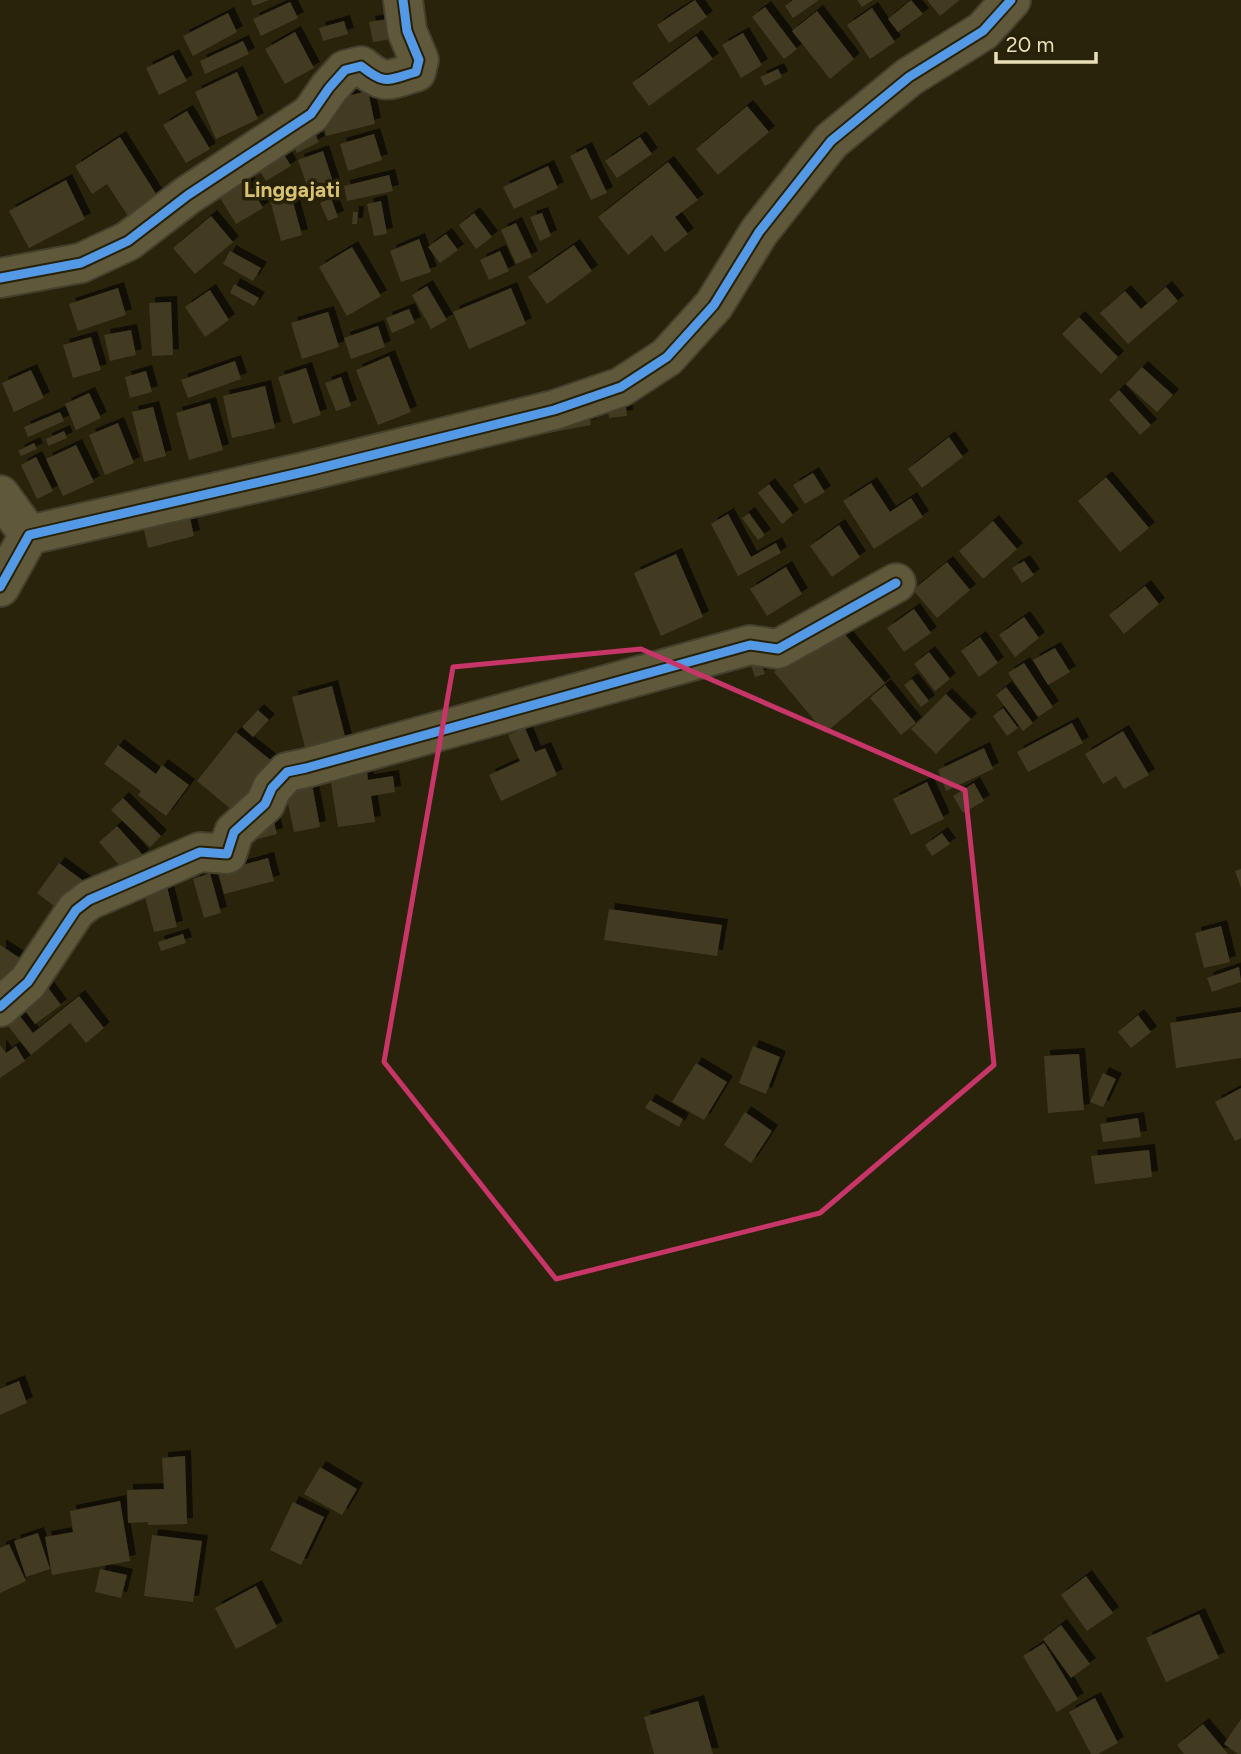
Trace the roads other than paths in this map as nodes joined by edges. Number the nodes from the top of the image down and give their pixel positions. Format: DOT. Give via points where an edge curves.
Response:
graph roads {
  1 [pos="403,0"];
  2 [pos="1011,0"];
  3 [pos="0,278"];
  4 [pos="0,495"];
  5 [pos="29,535"];
  6 [pos="896,583"];
  7 [pos="0,587"];
  8 [pos="0,1007"];
  1 -- 3 [label="street" via="407,31 419,60 416,72 385,81 361,66 345,70 311,114 188,195 128,241 81,263"];
  2 -- 5 [label="street" via="983,32 909,76 831,141 759,232 714,305 667,358 621,387 528,417"];
  4 -- 5 [label="street"];
  5 -- 7 [label="street"];
  6 -- 8 [label="street" via="778,649 750,645 287,772 265,804 234,832 227,854 200,852 89,900 76,910 28,982"];
}
